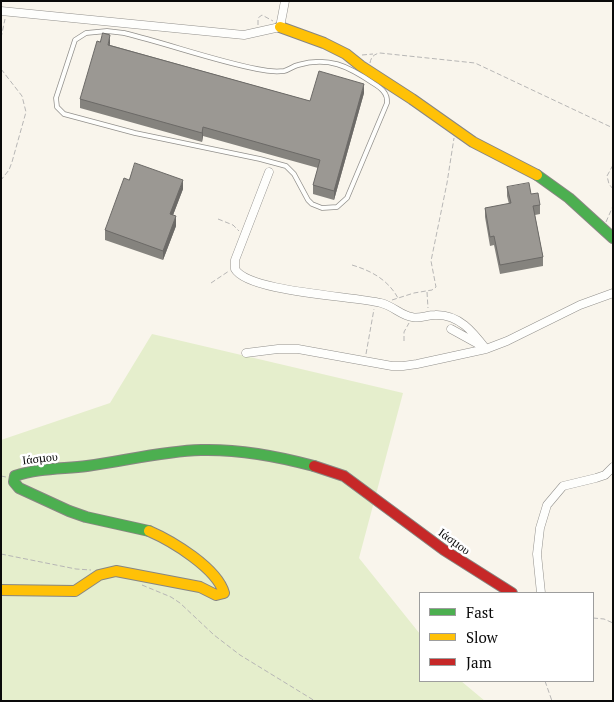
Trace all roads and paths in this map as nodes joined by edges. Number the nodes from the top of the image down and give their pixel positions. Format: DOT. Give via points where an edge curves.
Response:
graph roads {
  1 [pos="286,1"];
  2 [pos="4,11"];
  3 [pos="93,19"];
  4 [pos="280,27"];
  5 [pos="266,31"];
  6 [pos="91,32"];
  7 [pos="1,38"];
  8 [pos="375,54"];
  9 [pos="349,56"];
  10 [pos="1,69"];
  11 [pos="373,74"];
  12 [pos="613,128"];
  13 [pos="454,129"];
  14 [pos="613,166"];
  15 [pos="269,172"];
  16 [pos="1,180"];
  17 [pos="613,189"];
  18 [pos="613,206"];
  19 [pos="218,219"];
  20 [pos="603,229"];
  21 [pos="244,238"];
  22 [pos="613,238"];
  23 [pos="352,265"];
  24 [pos="234,269"];
  25 [pos="211,283"];
  26 [pos="426,291"];
  27 [pos="613,292"];
  28 [pos="398,298"];
  29 [pos="376,302"];
  30 [pos="384,304"];
  31 [pos="429,316"];
  32 [pos="413,317"];
  33 [pos="451,329"];
  34 [pos="404,341"];
  35 [pos="485,348"];
  36 [pos="246,353"];
  37 [pos="368,362"];
  38 [pos="613,467"];
  39 [pos="1,554"];
  40 [pos="100,575"];
  41 [pos="135,575"];
  42 [pos="1,590"];
  43 [pos="510,592"];
  44 [pos="541,592"];
  45 [pos="594,618"];
  46 [pos="613,623"];
  47 [pos="544,682"];
  48 [pos="315,701"];
  49 [pos="552,701"];
  1 -- 4 [label="street"];
  2 -- 3 [label="street"];
  2 -- 7 [label="path"];
  3 -- 5 [label="street" via="244,35"];
  3 -- 6 [label="lane"];
  4 -- 5 [label="street"];
  4 -- 5 [label="path" via="262,15 258,18 258,26"];
  4 -- 9 [label="street"];
  6 -- 6 [label="lane" via="75,40 57,92 57,107 64,114 286,166 305,196 322,208 332,209 347,198 386,108 387,98 384,91 359,73 324,60 296,65 284,71 258,69 124,33"];
  8 -- 9 [label="path"];
  8 -- 11 [label="path" via="370,64"];
  8 -- 12 [label="path" via="475,63"];
  9 -- 11 [label="street"];
  10 -- 16 [label="path" via="22,96 26,112 12,162"];
  11 -- 13 [label="street"];
  13 -- 20 [label="street" via="540,176"];
  13 -- 26 [label="path" via="448,183 431,261 436,287"];
  14 -- 17 [label="path" via="607,176"];
  15 -- 21 [label="street"];
  18 -- 20 [label="path"];
  19 -- 21 [label="path" via="233,225"];
  20 -- 22 [label="street"];
  21 -- 24 [label="street"];
  23 -- 28 [label="path" via="384,279"];
  24 -- 25 [label="path"];
  24 -- 29 [label="street" via="240,275 275,287"];
  26 -- 28 [label="path"];
  26 -- 31 [label="path"];
  27 -- 35 [label="street"];
  28 -- 30 [label="path"];
  29 -- 30 [label="street"];
  29 -- 37 [label="path" via="366,349"];
  30 -- 32 [label="street"];
  31 -- 32 [label="street"];
  31 -- 35 [label="street" via="446,316 464,324"];
  32 -- 34 [label="path" via="406,327"];
  33 -- 35 [label="street"];
  35 -- 37 [label="street" via="404,366"];
  36 -- 37 [label="street" via="298,349"];
  38 -- 44 [label="street" via="605,475 563,486 547,505 537,554"];
  39 -- 40 [label="path" via="94,570"];
  40 -- 41 [label="street, Ιάσμου" via="116,571"];
  40 -- 42 [label="street" via="75,591"];
  41 -- 43 [label="street, Ιάσμου" via="200,587 216,595 225,590 206,568 151,532 67,511 19,488 14,482 15,476 147,455 202,450 253,453 310,466 349,479 453,557"];
  41 -- 48 [label="path" via="137,581 180,603 240,655"];
  45 -- 46 [label="path"];
  47 -- 49 [label="path"];
}
